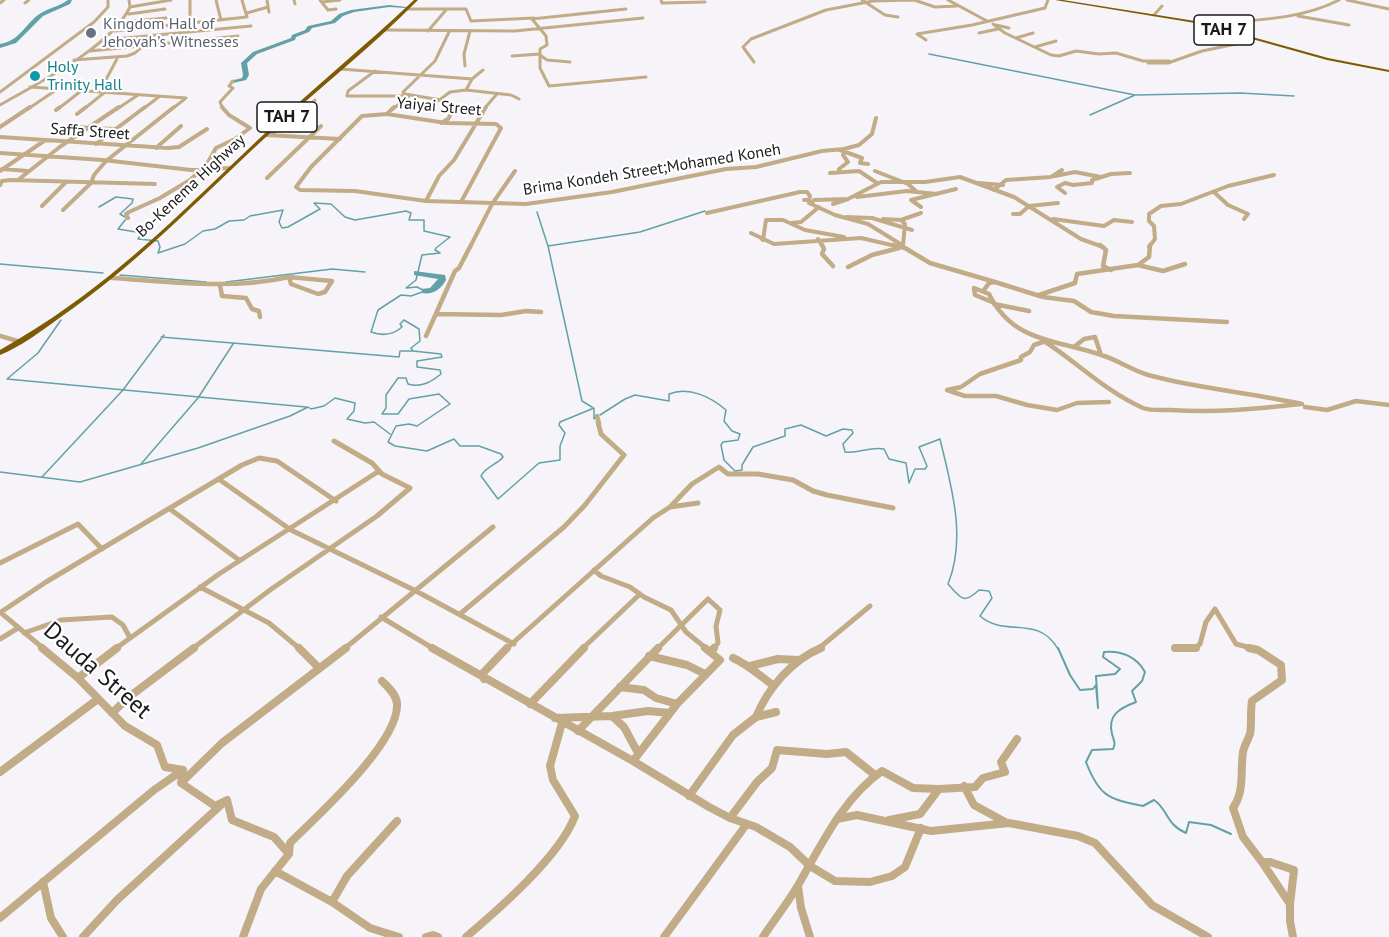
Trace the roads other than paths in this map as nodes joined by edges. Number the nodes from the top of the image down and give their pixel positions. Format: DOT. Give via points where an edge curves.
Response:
graph roads {
  1 [pos="4,0"];
  2 [pos="29,0"];
  3 [pos="108,0"];
  4 [pos="129,0"];
  5 [pos="171,0"];
  6 [pos="190,0"];
  7 [pos="216,0"];
  8 [pos="242,0"];
  9 [pos="267,0"];
  10 [pos="340,0"];
  11 [pos="416,0"];
  12 [pos="661,0"];
  13 [pos="862,0"];
  14 [pos="948,0"];
  15 [pos="1048,0"];
  16 [pos="1057,0"];
  17 [pos="1339,0"];
  18 [pos="1347,0"];
  19 [pos="165,1"];
  20 [pos="321,1"];
  21 [pos="873,1"];
  22 [pos="705,2"];
  23 [pos="0,3"];
  24 [pos="25,3"];
  25 [pos="868,3"];
  26 [pos="130,6"];
  27 [pos="957,6"];
  28 [pos="1162,6"];
  29 [pos="268,7"];
  30 [pos="165,9"];
  31 [pos="336,9"];
  32 [pos="407,9"];
  33 [pos="626,9"];
  34 [pos="1389,9"];
  35 [pos="446,10"];
  36 [pos="270,12"];
  37 [pos="129,14"];
  38 [pos="247,15"];
  39 [pos="1154,15"];
  40 [pos="1290,15"];
  41 [pos="898,17"];
  42 [pos="166,18"];
  43 [pos="534,18"];
  44 [pos="643,18"];
  45 [pos="221,20"];
  46 [pos="988,21"];
  47 [pos="123,22"];
  48 [pos="190,23"];
  49 [pos="993,24"];
  50 [pos="1203,24"];
  51 [pos="1349,25"];
  52 [pos="163,26"];
  53 [pos="251,26"];
  54 [pos="1009,28"];
  55 [pos="541,29"];
  56 [pos="998,29"];
  57 [pos="384,30"];
  58 [pos="115,31"];
  59 [pos="428,31"];
  60 [pos="470,31"];
  61 [pos="449,32"];
  62 [pos="979,33"];
  63 [pos="1033,33"];
  64 [pos="238,36"];
  65 [pos="1016,38"];
  66 [pos="1252,38"];
  67 [pos="103,40"];
  68 [pos="926,40"];
  69 [pos="1056,41"];
  70 [pos="144,45"];
  71 [pos="1035,47"];
  72 [pos="88,51"];
  73 [pos="540,55"];
  74 [pos="512,56"];
  75 [pos="119,57"];
  76 [pos="72,60"];
  77 [pos="570,62"];
  78 [pos="754,62"];
  79 [pos="465,66"];
  80 [pos="340,69"];
  81 [pos="483,70"];
  82 [pos="375,71"];
  83 [pos="1389,72"];
  84 [pos="420,75"];
  85 [pos="646,77"];
  86 [pos="472,79"];
  87 [pos="233,81"];
  88 [pos="30,87"];
  89 [pos="57,89"];
  90 [pos="466,90"];
  91 [pos="81,91"];
  92 [pos="0,92"];
  93 [pos="104,92"];
  94 [pos="138,94"];
  95 [pos="496,95"];
  96 [pos="162,96"];
  97 [pos="405,96"];
  98 [pos="519,99"];
  99 [pos="315,100"];
  100 [pos="438,101"];
  101 [pos="0,105"];
  102 [pos="56,110"];
  103 [pos="77,114"];
  104 [pos="387,114"];
  105 [pos="362,116"];
  106 [pos="876,118"];
  107 [pos="441,123"];
  108 [pos="472,125"];
  109 [pos="70,126"];
  110 [pos="181,126"];
  111 [pos="321,126"];
  112 [pos="0,127"];
  113 [pos="90,128"];
  114 [pos="114,129"];
  115 [pos="207,129"];
  116 [pos="269,134"];
  117 [pos="0,137"];
  118 [pos="307,137"];
  119 [pos="341,139"];
  120 [pos="44,141"];
  121 [pos="68,142"];
  122 [pos="96,144"];
  123 [pos="126,146"];
  124 [pos="156,148"];
  125 [pos="838,149"];
  126 [pos="844,152"];
  127 [pos="0,153"];
  128 [pos="23,155"];
  129 [pos="46,158"];
  130 [pos="106,161"];
  131 [pos="868,164"];
  132 [pos="230,168"];
  133 [pos="0,170"];
  134 [pos="204,170"];
  135 [pos="1062,170"];
  136 [pos="28,171"];
  137 [pos="515,171"];
  138 [pos="875,171"];
  139 [pos="1130,173"];
  140 [pos="1274,175"];
  141 [pos="1053,176"];
  142 [pos="1101,177"];
  143 [pos="267,178"];
  144 [pos="18,180"];
  145 [pos="66,183"];
  146 [pos="91,183"];
  147 [pos="877,183"];
  148 [pos="903,183"];
  149 [pos="973,183"];
  150 [pos="155,184"];
  151 [pos="0,185"];
  152 [pos="1003,185"];
  153 [pos="956,189"];
  154 [pos="994,190"];
  155 [pos="915,191"];
  156 [pos="1215,192"];
  157 [pos="1065,193"];
  158 [pos="937,194"];
  159 [pos="848,199"];
  160 [pos="426,201"];
  161 [pos="808,201"];
  162 [pos="461,202"];
  163 [pos="1058,203"];
  164 [pos="492,204"];
  165 [pos="833,204"];
  166 [pos="42,206"];
  167 [pos="819,207"];
  168 [pos="1027,207"];
  169 [pos="63,210"];
  170 [pos="707,213"];
  171 [pos="1013,214"];
  172 [pos="844,217"];
  173 [pos="128,218"];
  174 [pos="882,219"];
  175 [pos="901,219"];
  176 [pos="1051,219"];
  177 [pos="1244,219"];
  178 [pos="1132,222"];
  179 [pos="789,223"];
  180 [pos="904,228"];
  181 [pos="912,230"];
  182 [pos="816,232"];
  183 [pos="849,239"];
  184 [pos="819,240"];
  185 [pos="903,247"];
  186 [pos="1185,264"];
  187 [pos="832,266"];
  188 [pos="1138,266"];
  189 [pos="848,267"];
  190 [pos="1112,270"];
  191 [pos="289,277"];
  192 [pos="112,278"];
  193 [pos="995,282"];
  194 [pos="220,285"];
  195 [pos="984,290"];
  196 [pos="1039,295"];
  197 [pos="993,303"];
  198 [pos="1029,311"];
  199 [pos="541,312"];
  200 [pos="436,314"];
  201 [pos="260,317"];
  202 [pos="1227,322"];
  203 [pos="0,336"];
  204 [pos="426,336"];
  205 [pos="1045,341"];
  206 [pos="21,342"];
  207 [pos="1074,347"];
  208 [pos="0,352"];
  209 [pos="1101,355"];
  210 [pos="1109,402"];
  211 [pos="1389,405"];
  212 [pos="1305,407"];
  213 [pos="597,416"];
  214 [pos="334,441"];
  215 [pos="379,471"];
  216 [pos="220,480"];
  217 [pos="336,501"];
  218 [pos="698,503"];
  219 [pos="670,507"];
  220 [pos="893,508"];
  221 [pos="170,509"];
  222 [pos="494,527"];
  223 [pos="291,531"];
  224 [pos="102,549"];
  225 [pos="328,551"];
  226 [pos="239,560"];
  227 [pos="0,563"];
  228 [pos="594,570"];
  229 [pos="200,587"];
  230 [pos="416,591"];
  231 [pos="640,594"];
  232 [pos="870,606"];
  233 [pos="245,610"];
  234 [pos="0,612"];
  235 [pos="460,614"];
  236 [pos="381,617"];
  237 [pos="680,625"];
  238 [pos="21,631"];
  239 [pos="130,638"];
  240 [pos="0,639"];
  241 [pos="513,644"];
  242 [pos="1175,648"];
  243 [pos="711,652"];
  244 [pos="649,656"];
  245 [pos="733,658"];
  246 [pos="799,660"];
  247 [pos="750,666"];
  248 [pos="320,668"];
  249 [pos="705,674"];
  250 [pos="78,678"];
  251 [pos="484,679"];
  252 [pos="382,681"];
  253 [pos="774,686"];
  254 [pos="620,687"];
  255 [pos="98,699"];
  256 [pos="530,704"];
  257 [pos="677,704"];
  258 [pos="776,712"];
  259 [pos="112,713"];
  260 [pos="670,713"];
  261 [pos="592,716"];
  262 [pos="612,716"];
  263 [pos="756,717"];
  264 [pos="553,718"];
  265 [pos="562,723"];
  266 [pos="578,731"];
  267 [pos="1017,739"];
  268 [pos="638,753"];
  269 [pos="633,761"];
  270 [pos="183,770"];
  271 [pos="0,772"];
  272 [pos="875,775"];
  273 [pos="181,783"];
  274 [pos="964,786"];
  275 [pos="939,789"];
  276 [pos="689,796"];
  277 [pos="227,800"];
  278 [pos="730,818"];
  279 [pos="837,819"];
  280 [pos="397,821"];
  281 [pos="887,821"];
  282 [pos="1009,823"];
  283 [pos="746,825"];
  284 [pos="921,828"];
  285 [pos="289,854"];
  286 [pos="1262,862"];
  287 [pos="810,866"];
  288 [pos="276,871"];
  289 [pos="43,882"];
  290 [pos="798,886"];
  291 [pos="332,902"];
  292 [pos="1290,904"];
  293 [pos="0,918"];
  294 [pos="386,934"];
  295 [pos="666,936"];
  296 [pos="63,937"];
  297 [pos="83,937"];
  298 [pos="243,937"];
  299 [pos="399,937"];
  300 [pos="426,937"];
  301 [pos="438,937"];
  302 [pos="466,937"];
  303 [pos="763,937"];
  304 [pos="810,937"];
  305 [pos="1208,937"];
  306 [pos="1293,937"];
  1 -- 23 [label="street"];
  2 -- 24 [label="street"];
  3 -- 92 [label="street" via="106,9 94,22"];
  4 -- 26 [label="street"];
  5 -- 19 [label="street"];
  6 -- 48 [label="street"];
  7 -- 45 [label="street"];
  8 -- 38 [label="street"];
  9 -- 29 [label="street"];
  10 -- 20 [label="street"];
  11 -- 32 [label="highway, Bo-Kenema Highway / TAH 7"];
  12 -- 22 [label="street"];
  13 -- 25 [label="street"];
  14 -- 27 [label="street"];
  15 -- 46 [label="street" via="1046,8"];
  16 -- 39 [label="highway, TAH 7"];
  17 -- 40 [label="street" via="1322,9"];
  18 -- 34 [label="street"];
  19 -- 26 [label="street"];
  19 -- 30 [label="street"];
  20 -- 31 [label="street" via="328,10"];
  21 -- 25 [label="street"];
  21 -- 27 [label="street" via="914,0 935,7"];
  25 -- 41 [label="street" via="885,15"];
  25 -- 78 [label="street" via="826,10 753,38 744,47"];
  26 -- 37 [label="street"];
  27 -- 46 [label="street"];
  28 -- 39 [label="street"];
  29 -- 36 [label="street"];
  29 -- 38 [label="street"];
  30 -- 37 [label="street"];
  30 -- 42 [label="street"];
  32 -- 35 [label="street"];
  32 -- 57 [label="highway, Bo-Kenema Highway / TAH 7"];
  33 -- 43 [label="street"];
  35 -- 43 [label="street" via="468,10 471,21"];
  35 -- 59 [label="street"];
  37 -- 47 [label="street"];
  38 -- 45 [label="street"];
  39 -- 50 [label="highway, TAH 7"];
  40 -- 50 [label="street"];
  40 -- 51 [label="street"];
  42 -- 47 [label="street"];
  42 -- 52 [label="street"];
  43 -- 55 [label="street"];
  44 -- 55 [label="street"];
  45 -- 48 [label="street"];
  46 -- 49 [label="street"];
  46 -- 68 [label="street" via="917,34"];
  47 -- 58 [label="street"];
  48 -- 52 [label="street"];
  49 -- 54 [label="street"];
  49 -- 56 [label="street"];
  50 -- 66 [label="highway, TAH 7"];
  52 -- 58 [label="street"];
  53 -- 67 [label="street"];
  55 -- 60 [label="street"];
  55 -- 73 [label="street" via="547,43 540,49"];
  56 -- 62 [label="street"];
  56 -- 65 [label="street"];
  57 -- 59 [label="street"];
  57 -- 80 [label="highway, Bo-Kenema Highway / TAH 7"];
  58 -- 67 [label="street"];
  59 -- 61 [label="street"];
  60 -- 61 [label="street"];
  60 -- 79 [label="street"];
  61 -- 84 [label="street" via="435,61"];
  63 -- 65 [label="street"];
  64 -- 70 [label="street"];
  65 -- 71 [label="street"];
  66 -- 71 [label="street" via="1159,66 1116,53 1076,51 1055,56"];
  66 -- 83 [label="highway, TAH 7"];
  67 -- 72 [label="street"];
  69 -- 71 [label="street"];
  70 -- 72 [label="street"];
  70 -- 75 [label="street" via="132,55"];
  72 -- 76 [label="street"];
  73 -- 74 [label="street"];
  73 -- 77 [label="street" via="547,60"];
  73 -- 85 [label="street" via="540,68 549,86"];
  75 -- 76 [label="street"];
  75 -- 93 [label="street" via="102,87"];
  76 -- 88 [label="street"];
  80 -- 82 [label="street"];
  80 -- 116 [label="highway, Bo-Kenema Highway / TAH 7"];
  81 -- 86 [label="street"];
  82 -- 84 [label="street"];
  82 -- 97 [label="street" via="346,94"];
  84 -- 86 [label="street"];
  84 -- 97 [label="street" via="403,92"];
  86 -- 90 [label="street"];
  87 -- 134 [label="street" via="233,88 220,102 222,111 250,127 216,148"];
  88 -- 89 [label="street"];
  88 -- 101 [label="street"];
  89 -- 91 [label="street"];
  89 -- 112 [label="street"];
  90 -- 95 [label="street"];
  90 -- 100 [label="street" via="450,92"];
  91 -- 93 [label="street"];
  91 -- 102 [label="street"];
  93 -- 94 [label="street"];
  93 -- 103 [label="street"];
  94 -- 96 [label="street"];
  94 -- 113 [label="street"];
  95 -- 98 [label="street"];
  95 -- 108 [label="street"];
  96 -- 114 [label="street"];
  96 -- 123 [label="street" via="186,98"];
  97 -- 100 [label="street"];
  97 -- 104 [label="street"];
  99 -- 116 [label="street" via="299,116"];
  100 -- 107 [label="street" via="456,106"];
  104 -- 105 [label="street, Yaiyai Street"];
  104 -- 107 [label="street, Yaiyai Street"];
  105 -- 119 [label="street, Brima Kondeh Street;Mohamed Koneh"];
  106 -- 125 [label="street, Brima Kondeh Street;Mohamed Koneh" via="875,129 863,142"];
  107 -- 108 [label="street, Yaiyai Street"];
  108 -- 160 [label="street"];
  108 -- 162 [label="street, Yaiyai Street" via="494,124 501,128"];
  109 -- 113 [label="street"];
  110 -- 124 [label="street"];
  111 -- 118 [label="street"];
  113 -- 114 [label="street"];
  113 -- 121 [label="street"];
  114 -- 122 [label="street"];
  115 -- 124 [label="street, Saffa Street" via="179,147"];
  116 -- 118 [label="street"];
  116 -- 132 [label="highway, Bo-Kenema Highway / TAH 7"];
  117 -- 120 [label="street, Saffa Street"];
  118 -- 119 [label="street"];
  118 -- 143 [label="street"];
  119 -- 160 [label="street, Brima Kondeh Street;Mohamed Koneh" via="316,160 297,189"];
  120 -- 121 [label="street, Saffa Street"];
  120 -- 128 [label="street"];
  121 -- 122 [label="street, Saffa Street"];
  121 -- 129 [label="street"];
  122 -- 123 [label="street, Saffa Street"];
  123 -- 124 [label="street, Saffa Street"];
  123 -- 130 [label="street"];
  125 -- 126 [label="street"];
  125 -- 164 [label="street, Brima Kondeh Street;Mohamed Koneh" via="612,192 526,204"];
  126 -- 131 [label="street"];
  126 -- 147 [label="street" via="847,165 831,173 855,170"];
  127 -- 128 [label="street"];
  128 -- 129 [label="street"];
  128 -- 133 [label="street"];
  129 -- 130 [label="street"];
  129 -- 136 [label="street"];
  130 -- 134 [label="street"];
  130 -- 146 [label="street"];
  132 -- 134 [label="street"];
  132 -- 192 [label="highway, Bo-Kenema Highway / TAH 7"];
  133 -- 136 [label="street"];
  134 -- 173 [label="street" via="154,201 131,210 126,214"];
  135 -- 141 [label="street"];
  136 -- 144 [label="street"];
  137 -- 164 [label="street"];
  138 -- 148 [label="street"];
  139 -- 142 [label="street"];
  140 -- 156 [label="street"];
  141 -- 142 [label="street" via="1075,172"];
  141 -- 152 [label="street" via="1006,180"];
  142 -- 157 [label="street" via="1092,183 1065,183 1057,187"];
  144 -- 145 [label="street"];
  144 -- 151 [label="street" via="5,180"];
  145 -- 146 [label="street"];
  145 -- 166 [label="street"];
  146 -- 150 [label="street"];
  146 -- 169 [label="street"];
  147 -- 148 [label="street"];
  147 -- 159 [label="street"];
  148 -- 149 [label="street" via="960,177"];
  148 -- 155 [label="street"];
  149 -- 152 [label="street"];
  149 -- 154 [label="street"];
  152 -- 154 [label="street"];
  153 -- 158 [label="street"];
  154 -- 168 [label="street"];
  155 -- 158 [label="street"];
  155 -- 159 [label="street"];
  156 -- 177 [label="street" via="1228,206 1248,214"];
  156 -- 188 [label="street" via="1161,206 1149,214 1155,239 1149,247 1149,257"];
  158 -- 175 [label="street" via="911,200 921,210"];
  159 -- 161 [label="street"];
  159 -- 165 [label="street"];
  160 -- 162 [label="street, Brima Kondeh Street;Mohamed Koneh"];
  161 -- 167 [label="street"];
  161 -- 170 [label="street" via="807,192 800,190 785,197"];
  162 -- 164 [label="street, Brima Kondeh Street;Mohamed Koneh"];
  163 -- 168 [label="street"];
  164 -- 200 [label="street"];
  167 -- 172 [label="street"];
  167 -- 179 [label="street" via="801,222"];
  168 -- 171 [label="street" via="1020,214"];
  168 -- 176 [label="street"];
  172 -- 174 [label="street"];
  172 -- 185 [label="street" via="868,224"];
  174 -- 175 [label="street"];
  174 -- 180 [label="street"];
  175 -- 180 [label="street"];
  176 -- 178 [label="street" via="1104,226 1114,220"];
  176 -- 190 [label="street" via="1081,239 1102,246 1106,250 1103,266"];
  179 -- 182 [label="street"];
  179 -- 184 [label="street" via="768,219 763,240 774,244"];
  180 -- 181 [label="street"];
  180 -- 185 [label="street"];
  182 -- 183 [label="street"];
  182 -- 184 [label="street"];
  183 -- 184 [label="street"];
  183 -- 185 [label="street"];
  184 -- 187 [label="street" via="824,249 822,254"];
  185 -- 189 [label="street" via="878,252"];
  185 -- 193 [label="street" via="930,263"];
  186 -- 188 [label="street" via="1162,271"];
  188 -- 190 [label="street"];
  190 -- 196 [label="street" via="1077,274 1075,283"];
  191 -- 191 [label="street" via="291,284 318,294 325,292 332,280"];
  191 -- 194 [label="street"];
  192 -- 194 [label="street"];
  192 -- 206 [label="highway, Bo-Kenema Highway / TAH 7"];
  193 -- 195 [label="street"];
  193 -- 196 [label="street"];
  194 -- 201 [label="street" via="222,296 246,298"];
  195 -- 197 [label="street"];
  195 -- 197 [label="street" via="973,290"];
  196 -- 202 [label="street" via="1074,301 1091,312 1114,316"];
  197 -- 198 [label="street"];
  197 -- 205 [label="street" via="1019,330"];
  199 -- 200 [label="street"];
  200 -- 204 [label="street"];
  203 -- 206 [label="street"];
  205 -- 207 [label="street"];
  205 -- 209 [label="street" via="1104,387 1146,409 1279,408 1302,404 1285,398 1189,385 1141,373"];
  205 -- 210 [label="street" via="1034,345 1021,360 966,380 961,387 945,390 966,396 996,396 1057,410 1077,403"];
  206 -- 208 [label="highway, Bo-Kenema Highway / TAH 7"];
  207 -- 209 [label="street"];
  207 -- 209 [label="street" via="1095,337"];
  211 -- 212 [label="street" via="1356,401 1327,410"];
  213 -- 235 [label="street" via="601,434 624,455 564,527"];
  214 -- 215 [label="street"];
  215 -- 217 [label="street"];
  215 -- 225 [label="street" via="410,488"];
  216 -- 217 [label="street" via="242,465 265,458 277,461"];
  216 -- 221 [label="street"];
  216 -- 223 [label="street"];
  217 -- 223 [label="street"];
  218 -- 219 [label="street"];
  219 -- 220 [label="street" via="689,486 719,467 728,474 793,480 827,495"];
  219 -- 228 [label="street"];
  221 -- 224 [label="street"];
  221 -- 226 [label="street"];
  222 -- 230 [label="street"];
  223 -- 225 [label="street"];
  223 -- 226 [label="street"];
  224 -- 227 [label="street" via="78,524"];
  224 -- 234 [label="street"];
  225 -- 230 [label="street"];
  225 -- 233 [label="street"];
  226 -- 229 [label="street"];
  228 -- 231 [label="street"];
  228 -- 241 [label="street"];
  229 -- 233 [label="street"];
  229 -- 239 [label="street"];
  230 -- 235 [label="street"];
  230 -- 236 [label="street"];
  231 -- 237 [label="street" via="672,610"];
  231 -- 256 [label="street"];
  232 -- 246 [label="street" via="824,646"];
  233 -- 248 [label="street" via="286,635"];
  233 -- 259 [label="street"];
  234 -- 238 [label="street, Dauda Street"];
  235 -- 241 [label="street"];
  236 -- 248 [label="street"];
  236 -- 251 [label="street"];
  237 -- 243 [label="street"];
  237 -- 243 [label="street" via="708,599 720,610 716,626 718,643"];
  237 -- 244 [label="street"];
  238 -- 239 [label="street" via="61,620 112,616"];
  238 -- 240 [label="street"];
  238 -- 250 [label="street, Dauda Street"];
  239 -- 250 [label="street"];
  241 -- 251 [label="street" via="488,666 482,674"];
  242 -- 286 [label="street" via="1194,649 1200,644 1206,622 1215,609 1236,644 1258,650 1281,665 1282,680 1252,701 1251,732 1243,751 1243,780 1233,808 1239,832"];
  243 -- 249 [label="street" via="720,660"];
  244 -- 249 [label="street" via="687,665"];
  244 -- 254 [label="street"];
  245 -- 247 [label="street"];
  246 -- 247 [label="street" via="775,658"];
  246 -- 253 [label="street"];
  247 -- 253 [label="street"];
  248 -- 273 [label="street" via="190,771"];
  249 -- 257 [label="street"];
  250 -- 255 [label="street, Dauda Street"];
  251 -- 256 [label="street"];
  252 -- 285 [label="street" via="397,705 390,730 365,764 290,843"];
  253 -- 263 [label="street" via="764,697"];
  254 -- 257 [label="street" via="644,690"];
  254 -- 261 [label="street"];
  255 -- 259 [label="street, Dauda Street"];
  255 -- 271 [label="street"];
  256 -- 264 [label="street"];
  257 -- 260 [label="street"];
  258 -- 263 [label="street"];
  259 -- 270 [label="street, Dauda Street" via="125,726 157,745 165,768"];
  260 -- 262 [label="street" via="653,709 636,715"];
  260 -- 268 [label="street"];
  261 -- 262 [label="street"];
  261 -- 264 [label="street"];
  261 -- 266 [label="street"];
  262 -- 268 [label="street" via="624,727"];
  263 -- 276 [label="street" via="734,735"];
  264 -- 265 [label="street"];
  265 -- 266 [label="street"];
  265 -- 302 [label="street" via="550,766 553,780 575,821 562,842"];
  266 -- 269 [label="street"];
  267 -- 274 [label="street" via="1001,762 1005,772 983,778 975,787"];
  268 -- 269 [label="street"];
  269 -- 276 [label="street"];
  270 -- 273 [label="street"];
  270 -- 289 [label="street"];
  272 -- 275 [label="street" via="882,771 913,788"];
  272 -- 278 [label="street" via="846,752 828,755 777,750 772,768"];
  272 -- 279 [label="street"];
  273 -- 277 [label="street" via="214,806"];
  274 -- 275 [label="street"];
  274 -- 282 [label="street" via="974,805"];
  275 -- 281 [label="street" via="920,814"];
  276 -- 278 [label="street"];
  277 -- 285 [label="street" via="232,820 274,837"];
  277 -- 297 [label="street" via="117,900"];
  278 -- 283 [label="street"];
  279 -- 281 [label="street" via="857,815"];
  279 -- 287 [label="street"];
  280 -- 291 [label="street" via="347,876"];
  281 -- 284 [label="street"];
  282 -- 284 [label="street" via="946,830"];
  282 -- 305 [label="street" via="1095,843 1152,904"];
  283 -- 287 [label="street" via="790,847"];
  283 -- 295 [label="street"];
  284 -- 287 [label="street" via="905,867 892,876 870,882 835,881"];
  285 -- 288 [label="street"];
  286 -- 292 [label="street"];
  286 -- 292 [label="street" via="1294,870"];
  287 -- 290 [label="street"];
  288 -- 291 [label="street"];
  288 -- 298 [label="street" via="261,889"];
  289 -- 293 [label="street"];
  289 -- 296 [label="street" via="46,909 52,925"];
  290 -- 303 [label="street"];
  290 -- 304 [label="street"];
  291 -- 294 [label="street"];
  292 -- 306 [label="street" via="1288,924"];
  294 -- 299 [label="street"];
  300 -- 301 [label="street"];
}
